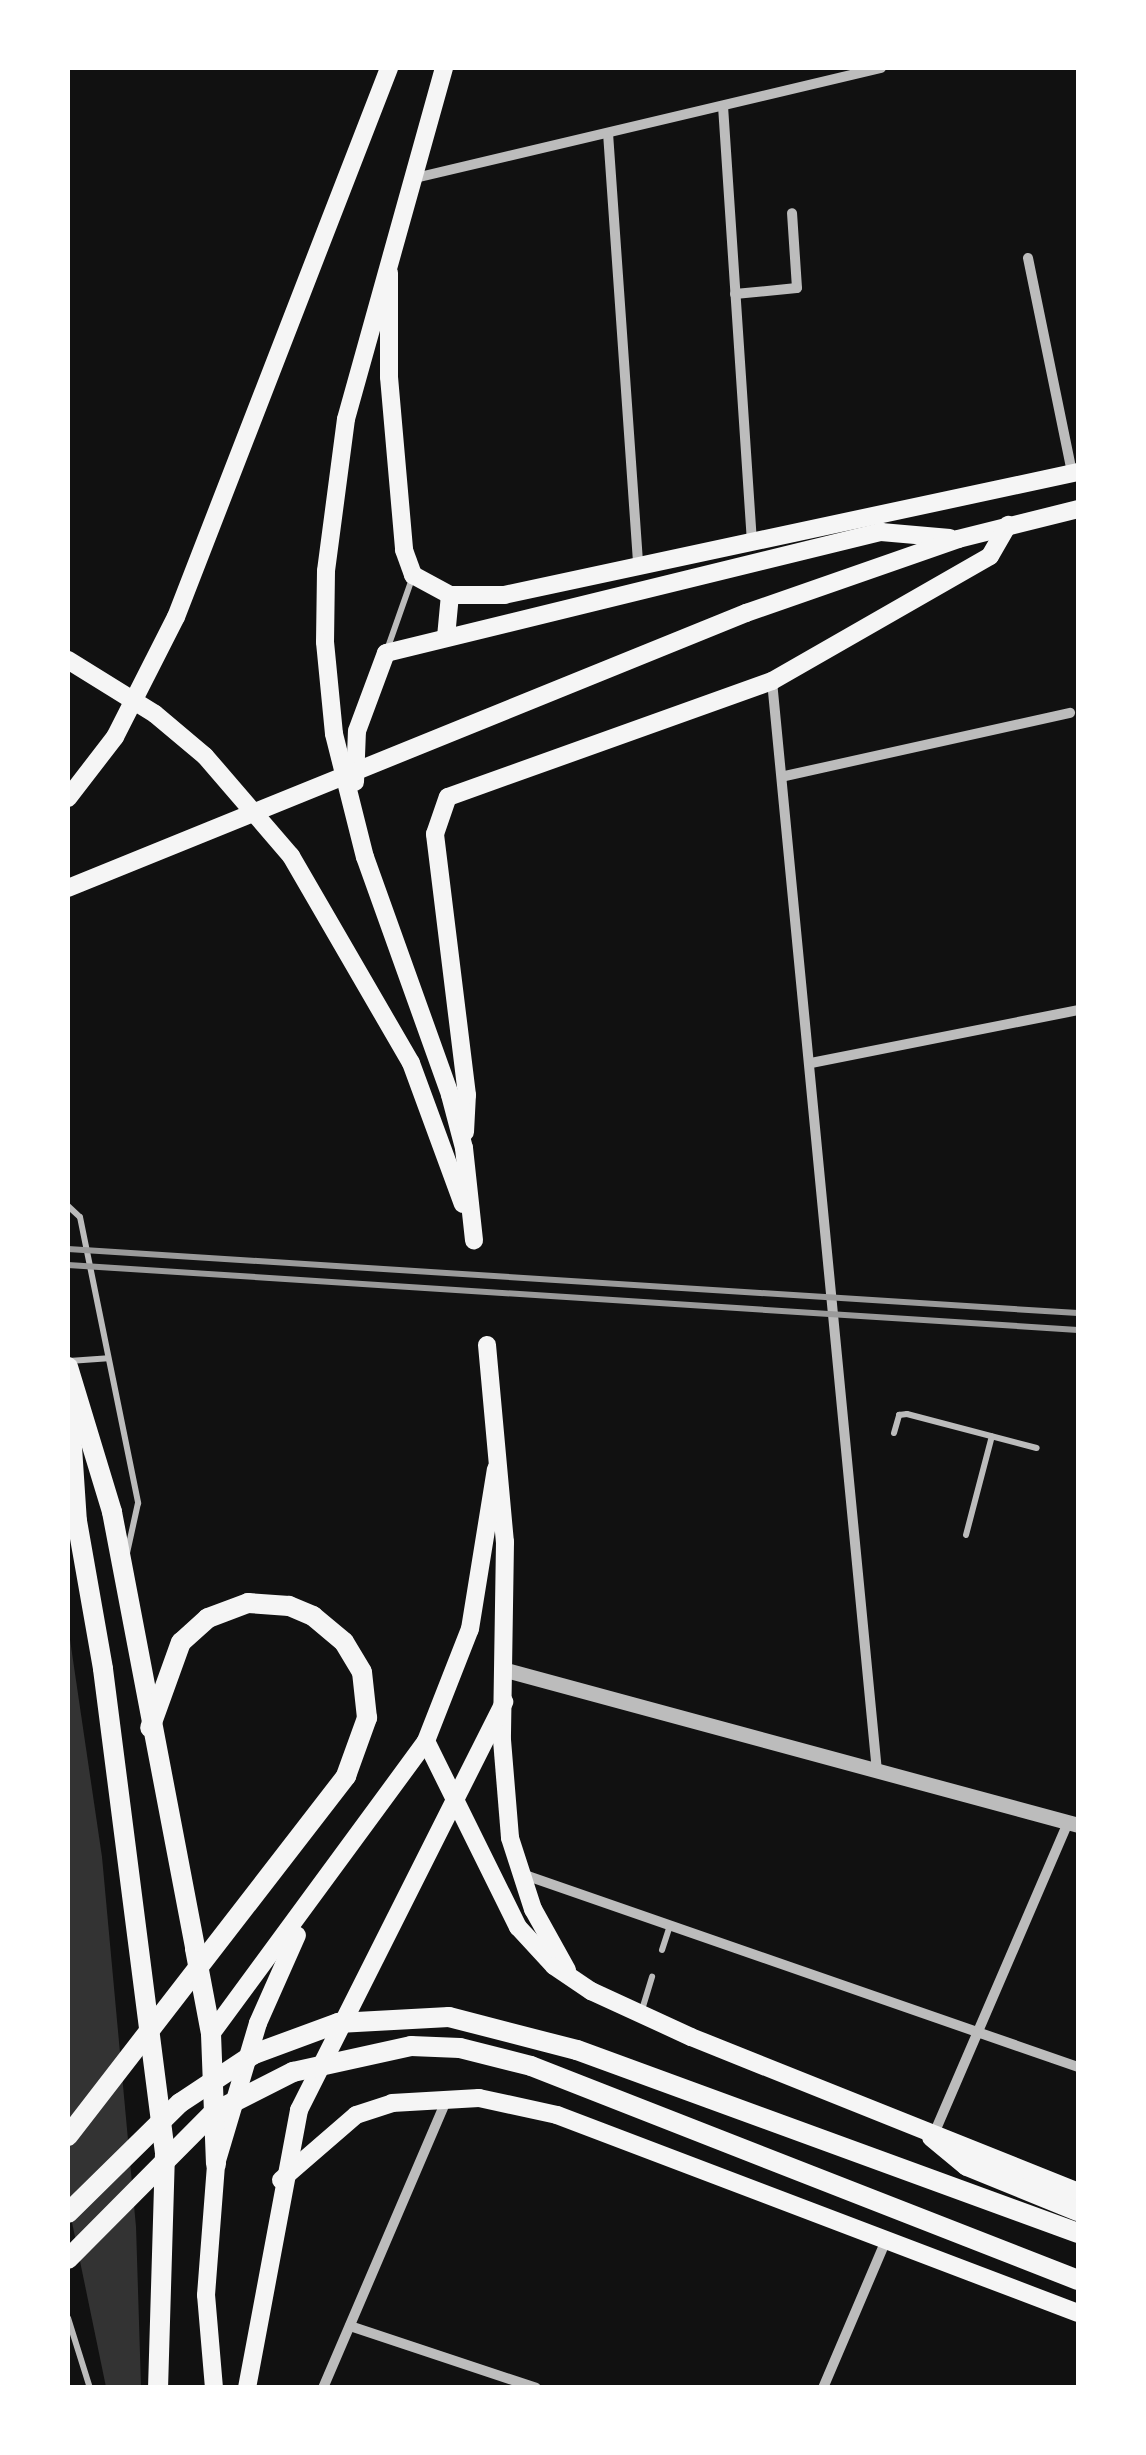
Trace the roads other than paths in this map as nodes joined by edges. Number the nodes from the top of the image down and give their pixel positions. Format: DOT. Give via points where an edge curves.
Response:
graph roads {
  1 [pos="389,68"];
  2 [pos="400,68"];
  3 [pos="444,68"];
  4 [pos="882,68"];
  5 [pos="383,88"];
  6 [pos="723,106"];
  7 [pos="608,133"];
  8 [pos="409,180"];
  9 [pos="792,213"];
  10 [pos="388,253"];
  11 [pos="1028,258"];
  12 [pos="736,294"];
  13 [pos="1075,472"];
  14 [pos="1078,509"];
  15 [pos="1008,525"];
  16 [pos="958,539"];
  17 [pos="752,542"];
  18 [pos="638,566"];
  19 [pos="413,576"];
  20 [pos="450,595"];
  21 [pos="446,637"];
  22 [pos="386,654"];
  23 [pos="68,660"];
  24 [pos="772,681"];
  25 [pos="1070,712"];
  26 [pos="785,776"];
  27 [pos="68,798"];
  28 [pos="354,813"];
  29 [pos="68,888"];
  30 [pos="1078,1010"];
  31 [pos="810,1063"];
  32 [pos="464,1148"];
  33 [pos="68,1206"];
  34 [pos="486,1345"];
  35 [pos="108,1358"];
  36 [pos="68,1364"];
  37 [pos="68,1387"];
  38 [pos="894,1433"];
  39 [pos="992,1436"];
  40 [pos="1038,1448"];
  41 [pos="496,1470"];
  42 [pos="966,1534"];
  43 [pos="122,1568"];
  44 [pos="506,1670"];
  45 [pos="504,1702"];
  46 [pos="150,1728"];
  47 [pos="426,1742"];
  48 [pos="877,1771"];
  49 [pos="454,1805"];
  50 [pos="1073,1823"];
  51 [pos="520,1874"];
  52 [pos="310,1907"];
  53 [pos="670,1926"];
  54 [pos="662,1950"];
  55 [pos="570,1975"];
  56 [pos="652,1977"];
  57 [pos="641,2014"];
  58 [pos="977,2032"];
  59 [pos="210,2034"];
  60 [pos="1078,2068"];
  61 [pos="448,2096"];
  62 [pos="68,2136"];
  63 [pos="932,2137"];
  64 [pos="216,2164"];
  65 [pos="282,2180"];
  66 [pos="168,2190"];
  67 [pos="1078,2192"];
  68 [pos="1078,2211"];
  69 [pos="68,2213"];
  70 [pos="1078,2233"];
  71 [pos="887,2238"];
  72 [pos="68,2259"];
  73 [pos="1078,2280"];
  74 [pos="1078,2312"];
  75 [pos="68,2318"];
  76 [pos="350,2326"];
  77 [pos="90,2388"];
  78 [pos="158,2388"];
  79 [pos="214,2388"];
  80 [pos="247,2388"];
  81 [pos="322,2388"];
  82 [pos="536,2388"];
  83 [pos="822,2388"];
  1 -- 5 [label="main road"];
  2 -- 5 [label="main road"];
  3 -- 8 [label="main road"];
  4 -- 6 [label="street"];
  5 -- 27 [label="main road" via="170,632 115,737"];
  6 -- 7 [label="street"];
  6 -- 12 [label="street"];
  7 -- 8 [label="street"];
  7 -- 18 [label="street"];
  8 -- 10 [label="main road"];
  9 -- 12 [label="street" via="797,288"];
  10 -- 19 [label="main road" via="391,412 404,550"];
  10 -- 28 [label="main road" via="340,449 326,572 334,734"];
  11 -- 13 [label="street"];
  12 -- 17 [label="street"];
  13 -- 17 [label="main road"];
  14 -- 15 [label="main road"];
  15 -- 16 [label="main road"];
  15 -- 24 [label="main road" via="990,556"];
  16 -- 21 [label="main road" via="882,532"];
  16 -- 29 [label="main road" via="662,647"];
  17 -- 18 [label="main road"];
  18 -- 20 [label="main road" via="504,595"];
  19 -- 20 [label="main road"];
  19 -- 22 [label="lane"];
  20 -- 21 [label="main road"];
  21 -- 22 [label="main road"];
  22 -- 28 [label="main road" via="357,731"];
  23 -- 32 [label="main road" via="155,714 205,756 291,856 411,1063 473,1234"];
  24 -- 26 [label="street"];
  24 -- 32 [label="main road" via="448,797 435,834 467,1095"];
  25 -- 26 [label="street"];
  26 -- 31 [label="street"];
  28 -- 32 [label="main road"];
  30 -- 31 [label="street"];
  31 -- 48 [label="street"];
  33 -- 35 [label="lane" via="80,1217"];
  34 -- 41 [label="main road"];
  35 -- 36 [label="lane"];
  35 -- 43 [label="lane" via="138,1503"];
  36 -- 43 [label="highway"];
  37 -- 66 [label="highway" via="77,1521 108,1708"];
  38 -- 39 [label="lane" via="902,1413"];
  39 -- 40 [label="lane"];
  39 -- 42 [label="lane"];
  41 -- 44 [label="main road" via="506,1560"];
  41 -- 47 [label="main road" via="470,1630"];
  43 -- 46 [label="highway"];
  44 -- 45 [label="main road"];
  44 -- 48 [label="street"];
  45 -- 49 [label="main road"];
  45 -- 51 [label="main road" via="504,1780"];
  46 -- 59 [label="highway"];
  46 -- 62 [label="highway" via="181,1642 208,1618 248,1603 289,1606 331,1629 354,1656 365,1688 362,1742 312,1823"];
  47 -- 49 [label="main road"];
  47 -- 52 [label="main road"];
  48 -- 50 [label="street"];
  49 -- 55 [label="main road" via="518,1928"];
  49 -- 65 [label="main road" via="299,2110"];
  50 -- 58 [label="street"];
  51 -- 53 [label="street"];
  51 -- 55 [label="main road"];
  52 -- 59 [label="main road"];
  52 -- 64 [label="main road" via="258,2024"];
  53 -- 54 [label="lane"];
  53 -- 58 [label="street"];
  55 -- 57 [label="main road"];
  56 -- 57 [label="lane"];
  57 -- 63 [label="main road"];
  58 -- 60 [label="street"];
  58 -- 63 [label="street"];
  59 -- 64 [label="highway"];
  59 -- 66 [label="highway"];
  61 -- 65 [label="main road" via="356,2115"];
  61 -- 71 [label="main road" via="557,2115"];
  61 -- 76 [label="street"];
  63 -- 67 [label="main road"];
  63 -- 68 [label="highway" via="967,2166"];
  64 -- 79 [label="main road" via="206,2295"];
  65 -- 80 [label="main road"];
  66 -- 78 [label="highway"];
  69 -- 70 [label="highway" via="180,2103 288,2037 392,2017 449,2017 577,2050"];
  71 -- 74 [label="main road"];
  71 -- 83 [label="street"];
  72 -- 73 [label="highway" via="214,2112 293,2072 411,2046 460,2048 532,2066"];
  75 -- 77 [label="lane"];
  76 -- 81 [label="street"];
  76 -- 82 [label="street"];
}
